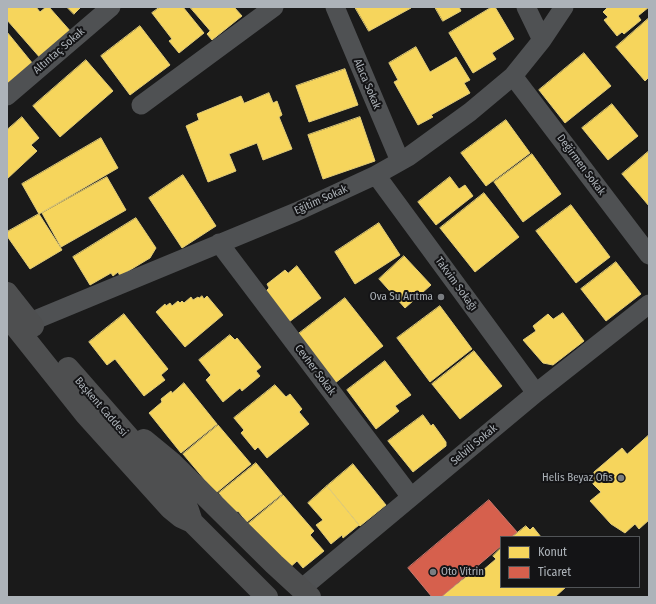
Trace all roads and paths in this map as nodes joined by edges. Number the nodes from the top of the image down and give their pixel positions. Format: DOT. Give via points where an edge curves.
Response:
graph roads {
  1 [pos="111,7"];
  2 [pos="274,7"];
  3 [pos="335,7"];
  4 [pos="526,7"];
  5 [pos="564,7"];
  6 [pos="542,40"];
  7 [pos="513,76"];
  8 [pos="7,96"];
  9 [pos="141,105"];
  10 [pos="400,161"];
  11 [pos="376,175"];
  12 [pos="220,243"];
  13 [pos="649,255"];
  14 [pos="7,293"];
  15 [pos="649,304"];
  16 [pos="7,316"];
  17 [pos="30,322"];
  18 [pos="536,393"];
  19 [pos="96,402"];
  20 [pos="412,497"];
  21 [pos="192,522"];
  22 [pos="306,593"];
  23 [pos="268,597"];
  1 -- 8 [label="street, Altıntaç Sokak"];
  2 -- 9 [label="street"];
  3 -- 10 [label="street, Alaca Sokak"];
  4 -- 6 [label="street"];
  5 -- 6 [label="street, Eğitim Sokak"];
  6 -- 7 [label="street, Eğitim Sokak"];
  7 -- 10 [label="street, Eğitim Sokak" via="470,112"];
  7 -- 13 [label="street, Değirmen Sokak"];
  10 -- 11 [label="street, Eğitim Sokak"];
  11 -- 12 [label="street, Eğitim Sokak"];
  11 -- 18 [label="street, Takvim Sokağı"];
  12 -- 17 [label="street, Eğitim Sokak"];
  12 -- 20 [label="street, Cevher Sokak"];
  14 -- 17 [label="main road, Başkent Caddesi"];
  15 -- 18 [label="street, Selvili Sokak"];
  16 -- 21 [label="main road, Başkent Caddesi" via="86,415 170,508 180,517"];
  17 -- 19 [label="main road, Başkent Caddesi"];
  18 -- 20 [label="street, Selvili Sokak"];
  19 -- 21 [label="main road, Başkent Caddesi" via="182,498"];
  19 -- 22 [label="main road" via="172,463"];
  20 -- 22 [label="street, Selvili Sokak"];
  21 -- 23 [label="main road, Başkent Caddesi"];
}
